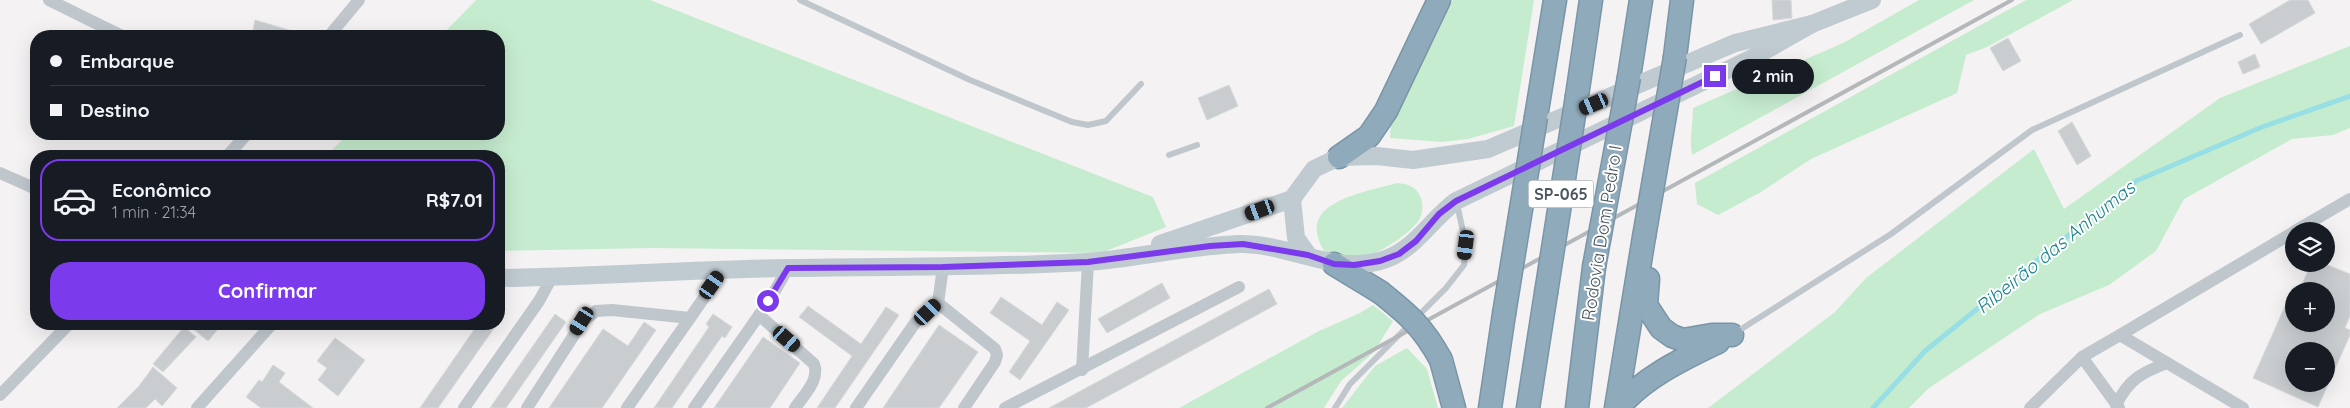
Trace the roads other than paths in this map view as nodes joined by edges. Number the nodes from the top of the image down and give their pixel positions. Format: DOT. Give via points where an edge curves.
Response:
graph roads {
  1 [pos="50,0"];
  2 [pos="360,0"];
  3 [pos="800,0"];
  4 [pos="1439,0"];
  5 [pos="1555,0"];
  6 [pos="1591,0"];
  7 [pos="1641,0"];
  8 [pos="1872,0"];
  9 [pos="1683,2"];
  10 [pos="1812,24"];
  11 [pos="110,30"];
  12 [pos="334,30"];
  13 [pos="2240,35"];
  14 [pos="1141,84"];
  15 [pos="242,140"];
  16 [pos="1197,145"];
  17 [pos="232,150"];
  18 [pos="1169,155"];
  19 [pos="1339,157"];
  20 [pos="0,173"];
  21 [pos="30,186"];
  22 [pos="1292,199"];
  23 [pos="2350,199"];
  24 [pos="1456,201"];
  25 [pos="2312,222"];
  26 [pos="1196,232"];
  27 [pos="1644,237"];
  28 [pos="2285,238"];
  29 [pos="1210,246"];
  30 [pos="1308,255"];
  31 [pos="1119,258"];
  32 [pos="1088,262"];
  33 [pos="1334,264"];
  34 [pos="943,267"];
  35 [pos="788,268"];
  36 [pos="723,270"];
  37 [pos="552,277"];
  38 [pos="505,278"];
  39 [pos="1239,287"];
  40 [pos="938,303"];
  41 [pos="759,315"];
  42 [pos="690,318"];
  43 [pos="63,330"];
  44 [pos="267,330"];
  45 [pos="1732,335"];
  46 [pos="2117,337"];
  47 [pos="2082,357"];
  48 [pos="2167,363"];
  49 [pos="1082,370"];
  50 [pos="0,395"];
  51 [pos="204,406"];
  52 [pos="2118,406"];
  53 [pos="464,408"];
  54 [pos="527,408"];
  55 [pos="627,408"];
  56 [pos="694,408"];
  57 [pos="795,408"];
  58 [pos="856,408"];
  59 [pos="964,408"];
  60 [pos="1005,408"];
  61 [pos="1335,408"];
  62 [pos="1454,408"];
  63 [pos="1490,408"];
  64 [pos="1528,408"];
  65 [pos="1577,408"];
  66 [pos="1617,408"];
  67 [pos="2030,408"];
  68 [pos="2243,408"];
  1 -- 11 [label="street"];
  2 -- 12 [label="street"];
  3 -- 14 [label="lane" via="970,80 1072,122 1088,125 1106,122"];
  4 -- 19 [label="highway" via="1386,111 1369,136"];
  5 -- 63 [label="highway, bridge"];
  6 -- 64 [label="highway, SP-065, bridge"];
  7 -- 65 [label="highway, Rodovia Dom Pedro I / SP-065, bridge" via="1594,268"];
  8 -- 10 [label="street"];
  9 -- 27 [label="highway, bridge"];
  10 -- 19 [label="street" via="1735,43 1488,149 1413,160 1377,156"];
  10 -- 24 [label="street" via="1750,59"];
  13 -- 45 [label="lane" via="2032,130 1892,234"];
  15 -- 17 [label="street"];
  16 -- 18 [label="lane"];
  19 -- 22 [label="street" via="1314,169"];
  20 -- 21 [label="street"];
  22 -- 26 [label="street"];
  22 -- 30 [label="street" via="1296,238"];
  23 -- 25 [label="street"];
  24 -- 33 [label="street" via="1399,254 1380,261"];
  24 -- 61 [label="lane" via="1466,245 1464,266 1350,384"];
  26 -- 29 [label="lane"];
  26 -- 31 [label="street"];
  27 -- 45 [label="highway" via="1649,268 1646,305 1661,328 1683,340"];
  27 -- 66 [label="highway"];
  28 -- 46 [label="street"];
  29 -- 30 [label="street" via="1243,244"];
  29 -- 31 [label="street"];
  30 -- 33 [label="street"];
  31 -- 32 [label="street"];
  32 -- 34 [label="street"];
  32 -- 49 [label="street"];
  33 -- 62 [label="highway, bridge" via="1380,292 1427,335 1441,360"];
  34 -- 35 [label="street"];
  34 -- 40 [label="street"];
  35 -- 36 [label="street"];
  35 -- 41 [label="street"];
  36 -- 37 [label="street"];
  36 -- 42 [label="street"];
  37 -- 38 [label="street"];
  37 -- 53 [label="street"];
  39 -- 49 [label="street"];
  40 -- 58 [label="street" via="915,323"];
  40 -- 59 [label="street" via="995,349 997,355"];
  41 -- 56 [label="street"];
  41 -- 57 [label="street" via="814,364 817,371 816,379"];
  42 -- 54 [label="street" via="596,311 582,321"];
  42 -- 55 [label="street"];
  43 -- 50 [label="street"];
  44 -- 51 [label="street"];
  45 -- 66 [label="highway" via="1645,383"];
  46 -- 47 [label="street"];
  46 -- 48 [label="street"];
  47 -- 52 [label="street"];
  47 -- 67 [label="street"];
  48 -- 52 [label="street" via="2132,380 2123,390"];
  48 -- 68 [label="street"];
  49 -- 60 [label="street"];
}
